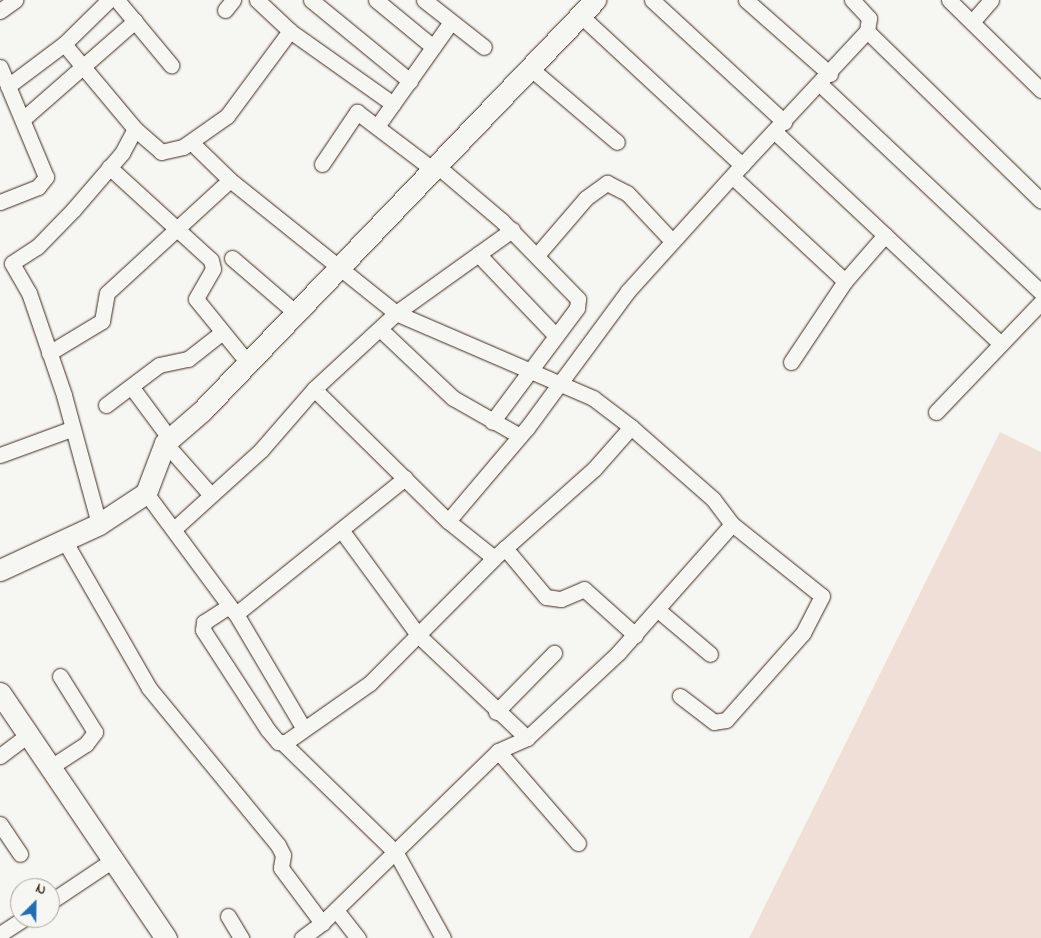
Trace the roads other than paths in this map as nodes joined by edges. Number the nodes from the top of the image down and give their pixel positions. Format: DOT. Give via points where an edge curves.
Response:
graph roads {
  1 [pos="15,0"];
  2 [pos="109,0"];
  3 [pos="117,0"];
  4 [pos="257,0"];
  5 [pos="311,0"];
  6 [pos="376,0"];
  7 [pos="424,0"];
  8 [pos="652,0"];
  9 [pos="746,0"];
  10 [pos="852,0"];
  11 [pos="949,0"];
  12 [pos="991,0"];
  13 [pos="588,8"];
  14 [pos="0,11"];
  15 [pos="135,21"];
  16 [pos="451,22"];
  17 [pos="972,22"];
  18 [pos="290,31"];
  19 [pos="867,31"];
  20 [pos="64,44"];
  21 [pos="433,47"];
  22 [pos="484,47"];
  23 [pos="171,65"];
  24 [pos="0,67"];
  25 [pos="83,67"];
  26 [pos="530,68"];
  27 [pos="825,79"];
  28 [pos="410,81"];
  29 [pos="8,86"];
  30 [pos="1041,90"];
  31 [pos="393,104"];
  32 [pos="23,119"];
  33 [pos="378,125"];
  34 [pos="779,127"];
  35 [pos="135,129"];
  36 [pos="191,142"];
  37 [pos="617,142"];
  38 [pos="322,164"];
  39 [pos="109,167"];
  40 [pos="434,167"];
  41 [pos="738,171"];
  42 [pos="230,180"];
  43 [pos="0,202"];
  44 [pos="1041,202"];
  45 [pos="176,229"];
  46 [pos="512,230"];
  47 [pos="886,235"];
  48 [pos="672,241"];
  49 [pos="478,254"];
  50 [pos="537,255"];
  51 [pos="232,258"];
  52 [pos="339,270"];
  53 [pos="845,281"];
  54 [pos="1041,292"];
  55 [pos="1041,302"];
  56 [pos="296,313"];
  57 [pos="396,313"];
  58 [pos="380,329"];
  59 [pos="221,332"];
  60 [pos="556,336"];
  61 [pos="1001,344"];
  62 [pos="49,353"];
  63 [pos="792,362"];
  64 [pos="248,363"];
  65 [pos="528,370"];
  66 [pos="560,384"];
  67 [pos="133,389"];
  68 [pos="314,389"];
  69 [pos="106,405"];
  70 [pos="936,412"];
  71 [pos="492,422"];
  72 [pos="631,427"];
  73 [pos="71,428"];
  74 [pos="520,436"];
  75 [pos="168,441"];
  76 [pos="0,455"];
  77 [pos="405,478"];
  78 [pos="146,493"];
  79 [pos="212,495"];
  80 [pos="448,521"];
  81 [pos="99,524"];
  82 [pos="732,524"];
  83 [pos="174,529"];
  84 [pos="342,531"];
  85 [pos="64,540"];
  86 [pos="499,553"];
  87 [pos="0,570"];
  88 [pos="232,610"];
  89 [pos="658,610"];
  90 [pos="418,635"];
  91 [pos="635,635"];
  92 [pos="554,653"];
  93 [pos="710,654"];
  94 [pos="60,676"];
  95 [pos="0,693"];
  96 [pos="680,696"];
  97 [pos="496,712"];
  98 [pos="304,729"];
  99 [pos="27,736"];
  100 [pos="527,738"];
  101 [pos="282,742"];
  102 [pos="498,751"];
  103 [pos="0,756"];
  104 [pos="49,768"];
  105 [pos="0,824"];
  106 [pos="578,843"];
  107 [pos="396,853"];
  108 [pos="20,854"];
  109 [pos="114,860"];
  110 [pos="60,895"];
  111 [pos="336,910"];
  112 [pos="228,916"];
  113 [pos="322,924"];
  114 [pos="166,938"];
  115 [pos="241,938"];
  116 [pos="302,938"];
  117 [pos="358,938"];
  118 [pos="443,938"];
  1 -- 14 [label="street"];
  2 -- 20 [label="street"];
  3 -- 15 [label="street"];
  4 -- 18 [label="street"];
  5 -- 28 [label="street"];
  6 -- 21 [label="street"];
  7 -- 16 [label="street"];
  8 -- 34 [label="street"];
  9 -- 27 [label="street"];
  10 -- 19 [label="street" via="868,18"];
  11 -- 17 [label="street"];
  12 -- 17 [label="street"];
  13 -- 26 [label="street"];
  13 -- 41 [label="street"];
  15 -- 23 [label="street"];
  15 -- 25 [label="street"];
  16 -- 21 [label="street"];
  16 -- 22 [label="street"];
  17 -- 30 [label="street"];
  18 -- 31 [label="street"];
  18 -- 36 [label="street" via="227,116"];
  19 -- 27 [label="street"];
  19 -- 44 [label="street"];
  20 -- 25 [label="street"];
  20 -- 29 [label="street"];
  21 -- 28 [label="street"];
  24 -- 29 [label="street"];
  25 -- 32 [label="street"];
  25 -- 35 [label="street"];
  26 -- 37 [label="street"];
  26 -- 40 [label="street"];
  27 -- 34 [label="street"];
  27 -- 54 [label="street"];
  28 -- 31 [label="street"];
  29 -- 32 [label="street"];
  31 -- 33 [label="street"];
  32 -- 43 [label="street" via="46,177 38,187"];
  33 -- 38 [label="street" via="362,113 354,114"];
  33 -- 40 [label="street"];
  34 -- 41 [label="street"];
  34 -- 47 [label="street"];
  35 -- 36 [label="street" via="161,152"];
  35 -- 39 [label="street"];
  36 -- 42 [label="street"];
  39 -- 45 [label="street"];
  39 -- 62 [label="street" via="37,248 12,263 29,293"];
  40 -- 46 [label="street"];
  40 -- 52 [label="street"];
  41 -- 48 [label="street"];
  41 -- 53 [label="street"];
  42 -- 45 [label="street"];
  42 -- 52 [label="street"];
  45 -- 59 [label="street" via="213,264 196,299"];
  45 -- 62 [label="street" via="107,293 105,314 96,326"];
  46 -- 49 [label="street"];
  46 -- 50 [label="street"];
  47 -- 53 [label="street"];
  47 -- 61 [label="street"];
  48 -- 50 [label="street" via="627,193 607,183 586,198"];
  48 -- 66 [label="street" via="628,291"];
  49 -- 57 [label="street"];
  49 -- 60 [label="street"];
  50 -- 60 [label="street" via="578,300"];
  51 -- 56 [label="street"];
  52 -- 56 [label="street"];
  52 -- 57 [label="street"];
  53 -- 63 [label="street"];
  55 -- 61 [label="street"];
  56 -- 64 [label="street"];
  57 -- 58 [label="street"];
  57 -- 65 [label="street"];
  58 -- 68 [label="street"];
  58 -- 71 [label="street" via="452,398"];
  59 -- 64 [label="street"];
  59 -- 67 [label="street" via="188,360 159,365"];
  60 -- 65 [label="street"];
  61 -- 70 [label="street"];
  62 -- 73 [label="street"];
  64 -- 75 [label="street"];
  65 -- 66 [label="street"];
  65 -- 71 [label="street"];
  66 -- 72 [label="street" via="593,398"];
  66 -- 74 [label="street"];
  67 -- 69 [label="street"];
  67 -- 75 [label="street"];
  68 -- 77 [label="street"];
  68 -- 79 [label="street" via="262,450"];
  71 -- 74 [label="street"];
  72 -- 82 [label="street" via="713,499"];
  72 -- 86 [label="street" via="594,469"];
  73 -- 76 [label="street"];
  73 -- 81 [label="street"];
  74 -- 80 [label="street"];
  75 -- 78 [label="street"];
  75 -- 79 [label="street"];
  77 -- 80 [label="street"];
  77 -- 84 [label="street"];
  78 -- 81 [label="street"];
  78 -- 83 [label="street"];
  79 -- 83 [label="street"];
  80 -- 86 [label="street"];
  81 -- 85 [label="street"];
  82 -- 89 [label="street"];
  82 -- 96 [label="street" via="822,596 803,633 726,720 714,722"];
  83 -- 88 [label="street"];
  84 -- 88 [label="street"];
  84 -- 90 [label="street"];
  85 -- 87 [label="street"];
  85 -- 113 [label="street" via="149,688 278,845 283,855 281,868"];
  86 -- 90 [label="street"];
  86 -- 91 [label="street" via="546,597 561,599 584,589"];
  88 -- 98 [label="street"];
  88 -- 101 [label="street" via="204,622 203,630 268,730"];
  89 -- 91 [label="street"];
  89 -- 93 [label="street"];
  90 -- 97 [label="street"];
  90 -- 98 [label="street" via="370,683"];
  91 -- 100 [label="street"];
  92 -- 97 [label="street"];
  94 -- 104 [label="street" via="95,732 86,744"];
  95 -- 99 [label="street"];
  97 -- 100 [label="street"];
  98 -- 101 [label="street"];
  99 -- 103 [label="street"];
  99 -- 104 [label="street"];
  100 -- 102 [label="street"];
  101 -- 107 [label="street"];
  102 -- 106 [label="street"];
  102 -- 107 [label="street"];
  104 -- 109 [label="street"];
  105 -- 108 [label="street"];
  107 -- 111 [label="street"];
  107 -- 118 [label="street"];
  109 -- 110 [label="street"];
  109 -- 114 [label="street"];
  111 -- 113 [label="street"];
  111 -- 117 [label="street"];
  112 -- 115 [label="street"];
  113 -- 116 [label="street"];
}
